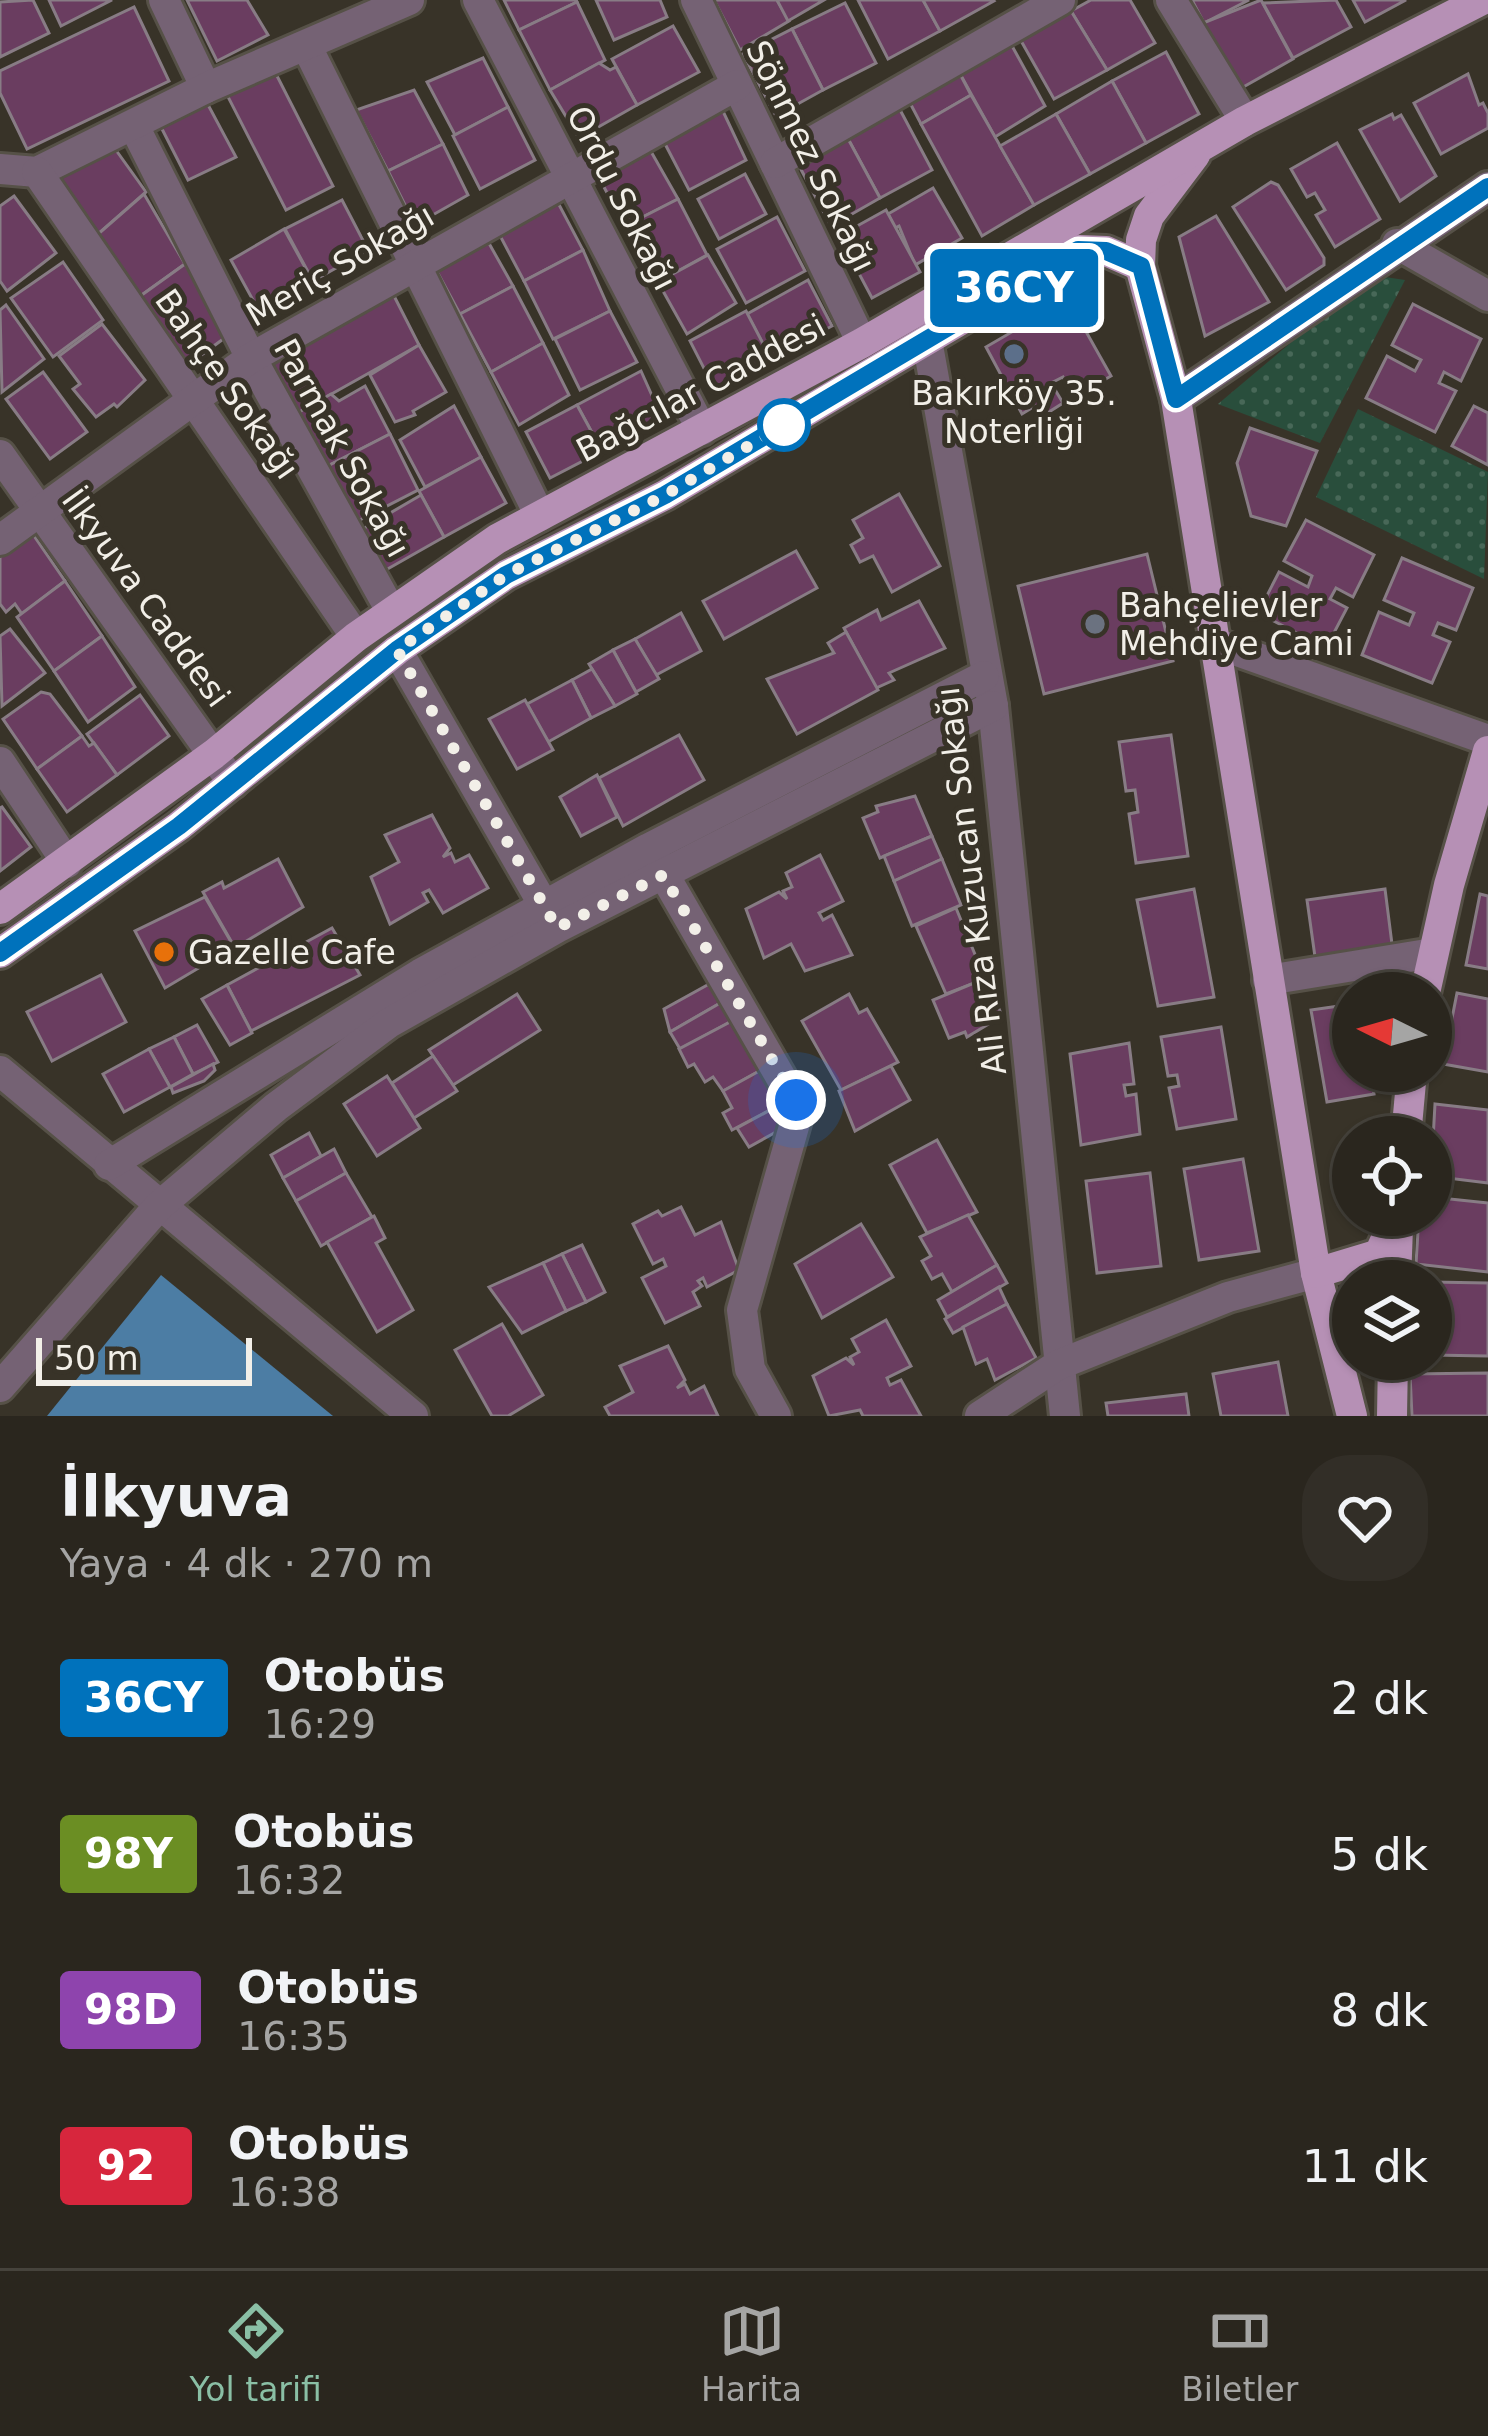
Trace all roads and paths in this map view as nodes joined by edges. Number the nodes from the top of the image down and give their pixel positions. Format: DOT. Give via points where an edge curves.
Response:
graph roads {
  1 [pos="164,0"];
  2 [pos="409,0"];
  3 [pos="478,0"];
  4 [pos="696,0"];
  5 [pos="1060,0"];
  6 [pos="1171,0"];
  7 [pos="1482,0"];
  8 [pos="348,13"];
  9 [pos="307,47"];
  10 [pos="737,85"];
  11 [pos="206,88"];
  12 [pos="1245,121"];
  13 [pos="134,126"];
  14 [pos="1202,145"];
  15 [pos="775,163"];
  16 [pos="0,169"];
  17 [pos="37,172"];
  18 [pos="570,177"];
  19 [pos="1488,187"];
  20 [pos="1397,244"];
  21 [pos="414,263"];
  22 [pos="1141,266"];
  23 [pos="1488,296"];
  24 [pos="927,340"];
  25 [pos="862,343"];
  26 [pos="250,358"];
  27 [pos="193,398"];
  28 [pos="1176,399"];
  29 [pos="702,430"];
  30 [pos="0,455"];
  31 [pos="39,510"];
  32 [pos="540,516"];
  33 [pos="0,540"];
  34 [pos="391,611"];
  35 [pos="356,637"];
  36 [pos="1215,643"];
  37 [pos="397,650"];
  38 [pos="984,676"];
  39 [pos="993,706"];
  40 [pos="1488,740"];
  41 [pos="1488,751"];
  42 [pos="214,754"];
  43 [pos="0,762"];
  44 [pos="233,783"];
  45 [pos="656,862"];
  46 [pos="67,863"];
  47 [pos="0,909"];
  48 [pos="551,918"];
  49 [pos="0,953"];
  50 [pos="1433,953"];
  51 [pos="1429,972"];
  52 [pos="1268,980"];
  53 [pos="0,1070"];
  54 [pos="109,1165"];
  55 [pos="158,1207"];
  56 [pos="1388,1236"];
  57 [pos="1316,1273"];
  58 [pos="1058,1366"];
  59 [pos="1393,1380"];
  60 [pos="0,1387"];
  61 [pos="413,1416"];
  62 [pos="776,1416"];
  63 [pos="980,1416"];
  64 [pos="1065,1416"];
  65 [pos="1352,1416"];
  66 [pos="1392,1416"];
  1 -- 11 [label="street"];
  2 -- 8 [label="street"];
  3 -- 18 [label="street, Ordu Sokağı"];
  4 -- 10 [label="street, Sönmez Sokağı"];
  5 -- 15 [label="street"];
  6 -- 12 [label="street"];
  7 -- 12 [label="main road, Bağcılar Caddesi"];
  8 -- 9 [label="street"];
  9 -- 11 [label="street"];
  9 -- 21 [label="street"];
  10 -- 15 [label="street, Sönmez Sokağı"];
  10 -- 18 [label="street, Meriç Sokağı"];
  11 -- 13 [label="street"];
  12 -- 14 [label="main road, Bağcılar Caddesi"];
  13 -- 17 [label="street"];
  13 -- 26 [label="street, Parmak Sokağı"];
  14 -- 22 [label="main road" via="1149,216"];
  14 -- 25 [label="main road, Bağcılar Caddesi"];
  15 -- 25 [label="street, Sönmez Sokağı"];
  16 -- 17 [label="street"];
  17 -- 27 [label="street, Bahçe Sokağı"];
  18 -- 21 [label="street, Meriç Sokağı"];
  18 -- 29 [label="street, Ordu Sokağı"];
  19 -- 20 [label="street"];
  20 -- 23 [label="street"];
  20 -- 28 [label="street"];
  21 -- 26 [label="street, Meriç Sokağı"];
  21 -- 32 [label="street"];
  22 -- 24 [label="main road" via="1078,250"];
  22 -- 28 [label="main road"];
  24 -- 37 [label="main road" via="665,495 506,575"];
  24 -- 38 [label="street, Ali Rıza Kuzucan Sokağı"];
  25 -- 29 [label="main road, Bağcılar Caddesi"];
  26 -- 27 [label="street, Meriç Sokağı"];
  26 -- 34 [label="street, Parmak Sokağı"];
  27 -- 31 [label="street, Meriç Sokağı"];
  27 -- 35 [label="street, Bahçe Sokağı"];
  28 -- 36 [label="main road"];
  29 -- 32 [label="main road, Bağcılar Caddesi"];
  30 -- 31 [label="street, İlkyuva Caddesi"];
  31 -- 33 [label="street, Meriç Sokağı"];
  31 -- 42 [label="street, İlkyuva Caddesi"];
  32 -- 34 [label="main road, Bağcılar Caddesi"];
  34 -- 35 [label="main road, Bağcılar Caddesi"];
  35 -- 42 [label="main road, Bağcılar Caddesi"];
  36 -- 40 [label="street"];
  36 -- 52 [label="main road"];
  37 -- 44 [label="main road"];
  37 -- 48 [label="street"];
  38 -- 39 [label="street, Ali Rıza Kuzucan Sokağı"];
  38 -- 45 [label="street"];
  39 -- 45 [label="street"];
  39 -- 58 [label="street, Ali Rıza Kuzucan Sokağı"];
  41 -- 50 [label="main road"];
  42 -- 44 [label="street, İlkyuva Caddesi"];
  42 -- 46 [label="main road, Bağcılar Caddesi"];
  43 -- 46 [label="street"];
  44 -- 49 [label="main road"];
  45 -- 48 [label="street"];
  45 -- 62 [label="street" via="799,1109 742,1310 750,1369"];
  46 -- 47 [label="main road, Bağcılar Caddesi"];
  48 -- 54 [label="street" via="420,974"];
  48 -- 55 [label="street" via="389,1022"];
  50 -- 51 [label="main road"];
  50 -- 52 [label="street"];
  52 -- 57 [label="main road"];
  53 -- 54 [label="street"];
  54 -- 55 [label="street"];
  55 -- 60 [label="street"];
  55 -- 61 [label="street"];
  56 -- 57 [label="main road" via="1379,1254"];
  57 -- 58 [label="street" via="1228,1297"];
  57 -- 65 [label="main road"];
  58 -- 63 [label="street"];
  58 -- 64 [label="street, Ali Rıza Kuzucan Sokağı"];
  59 -- 66 [label="main road"];
}
